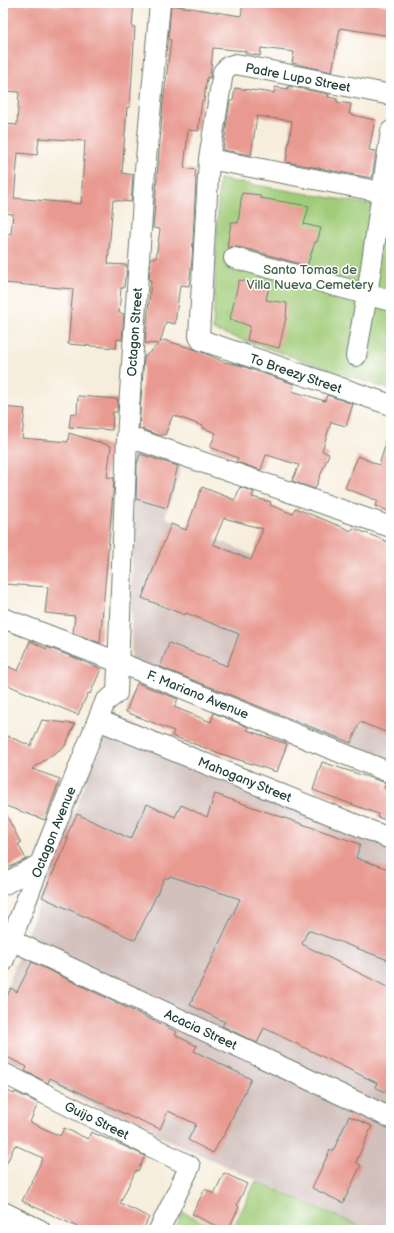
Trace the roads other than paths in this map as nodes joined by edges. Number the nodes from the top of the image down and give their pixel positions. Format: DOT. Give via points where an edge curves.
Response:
graph roads {
  1 [pos="160,3"];
  2 [pos="391,95"];
  3 [pos="391,131"];
  4 [pos="209,159"];
  5 [pos="382,192"];
  6 [pos="234,258"];
  7 [pos="367,295"];
  8 [pos="391,301"];
  9 [pos="201,340"];
  10 [pos="356,356"];
  11 [pos="391,406"];
  12 [pos="127,438"];
  13 [pos="391,527"];
  14 [pos="3,618"];
  15 [pos="118,666"];
  16 [pos="102,711"];
  17 [pos="391,774"];
  18 [pos="391,839"];
  19 [pos="40,864"];
  20 [pos="3,885"];
  21 [pos="11,940"];
  22 [pos="3,962"];
  23 [pos="3,1073"];
  24 [pos="391,1118"];
  25 [pos="3,1212"];
  26 [pos="40,1230"];
  27 [pos="159,1230"];
  1 -- 12 [label="street, Octagon Street" via="144,186"];
  2 -- 4 [label="street, Padre Lupo Street" via="236,64 229,66 223,72"];
  3 -- 5 [label="street"];
  4 -- 5 [label="street"];
  4 -- 9 [label="street, Padre Lupo Street" via="199,336"];
  5 -- 7 [label="street"];
  6 -- 7 [label="street"];
  7 -- 8 [label="street"];
  7 -- 10 [label="street"];
  9 -- 11 [label="street, To Breezy Street"];
  12 -- 13 [label="street"];
  12 -- 15 [label="street, Octagon Street"];
  14 -- 15 [label="street, F. Mariano Avenue"];
  15 -- 16 [label="street, Octagon Avenue" via="104,687"];
  15 -- 17 [label="street, F. Mariano Avenue"];
  16 -- 18 [label="street, Mahogany Street"];
  16 -- 19 [label="street, Octagon Avenue"];
  19 -- 20 [label="street"];
  19 -- 21 [label="street, Octagon Avenue"];
  21 -- 22 [label="street, Octagon Avenue"];
  21 -- 24 [label="street, Acacia Street"];
  23 -- 27 [label="street, Guijo Street" via="190,1166"];
  25 -- 26 [label="street"];
}
